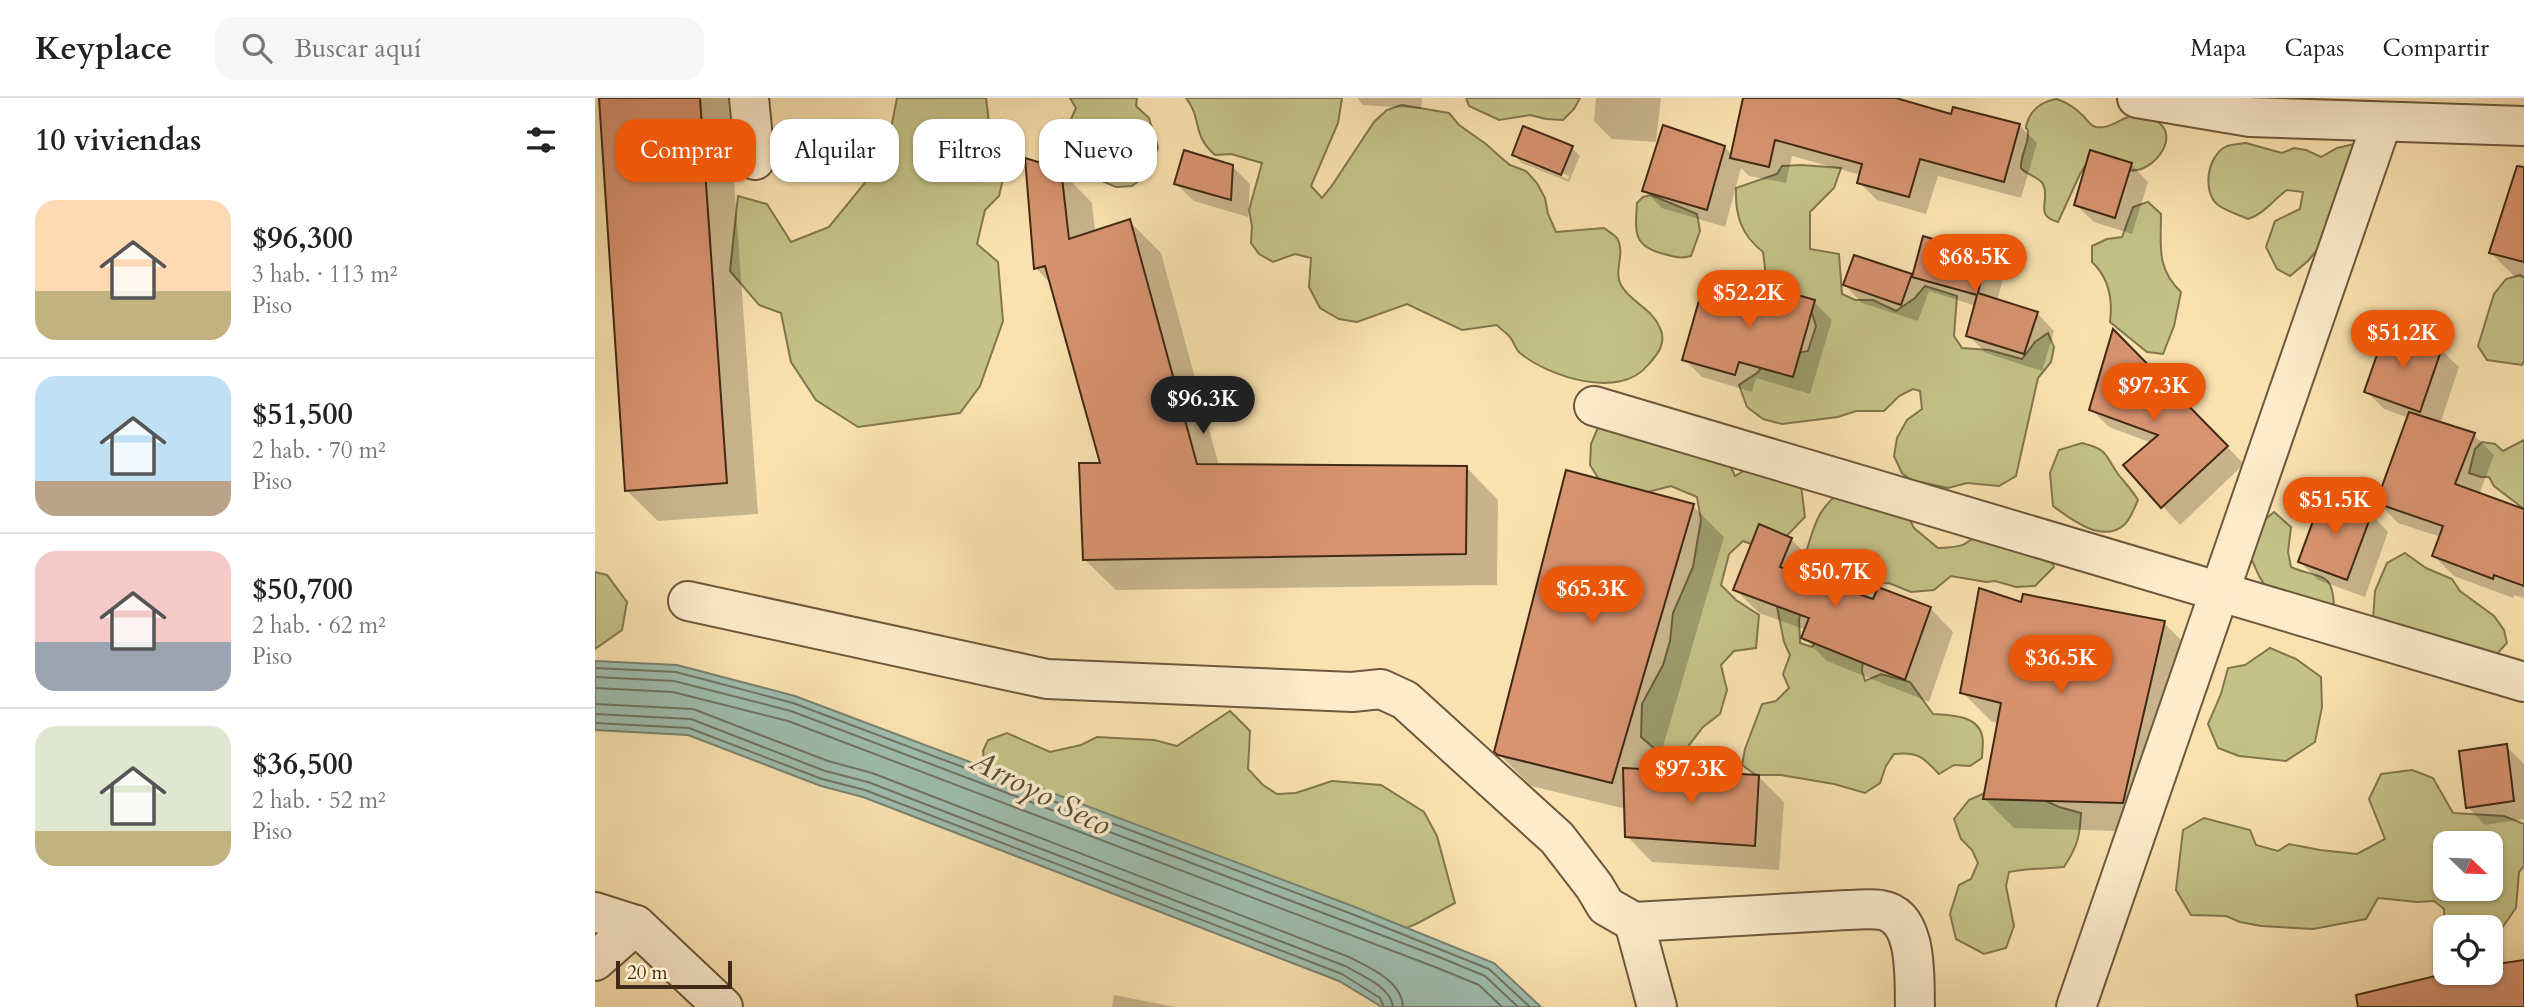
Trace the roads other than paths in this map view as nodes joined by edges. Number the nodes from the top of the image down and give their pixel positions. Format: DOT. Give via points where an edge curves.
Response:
graph roads {
  1 [pos="749,98"];
  2 [pos="2137,98"];
  3 [pos="751,119"];
  4 [pos="2382,122"];
  5 [pos="2524,126"];
  6 [pos="1594,406"];
  7 [pos="2219,590"];
  8 [pos="688,601"];
  9 [pos="2524,682"];
  10 [pos="595,912"];
  11 [pos="1634,922"];
  12 [pos="636,925"];
  13 [pos="595,961"];
  14 [pos="723,1007"];
  15 [pos="1657,1007"];
  16 [pos="1915,1007"];
  17 [pos="2076,1007"];
  1 -- 3 [label="street"];
  2 -- 4 [label="street" via="2250,117"];
  4 -- 5 [label="street"];
  4 -- 7 [label="street"];
  6 -- 7 [label="street"];
  7 -- 9 [label="street"];
  7 -- 17 [label="street"];
  8 -- 11 [label="street" via="1047,679 1352,692 1381,689 1405,700 1516,800 1557,838 1606,906"];
  10 -- 12 [label="street"];
  11 -- 15 [label="street"];
  11 -- 16 [label="street" via="1883,910 1897,917 1908,932"];
  12 -- 13 [label="street"];
  12 -- 14 [label="street"];
}
